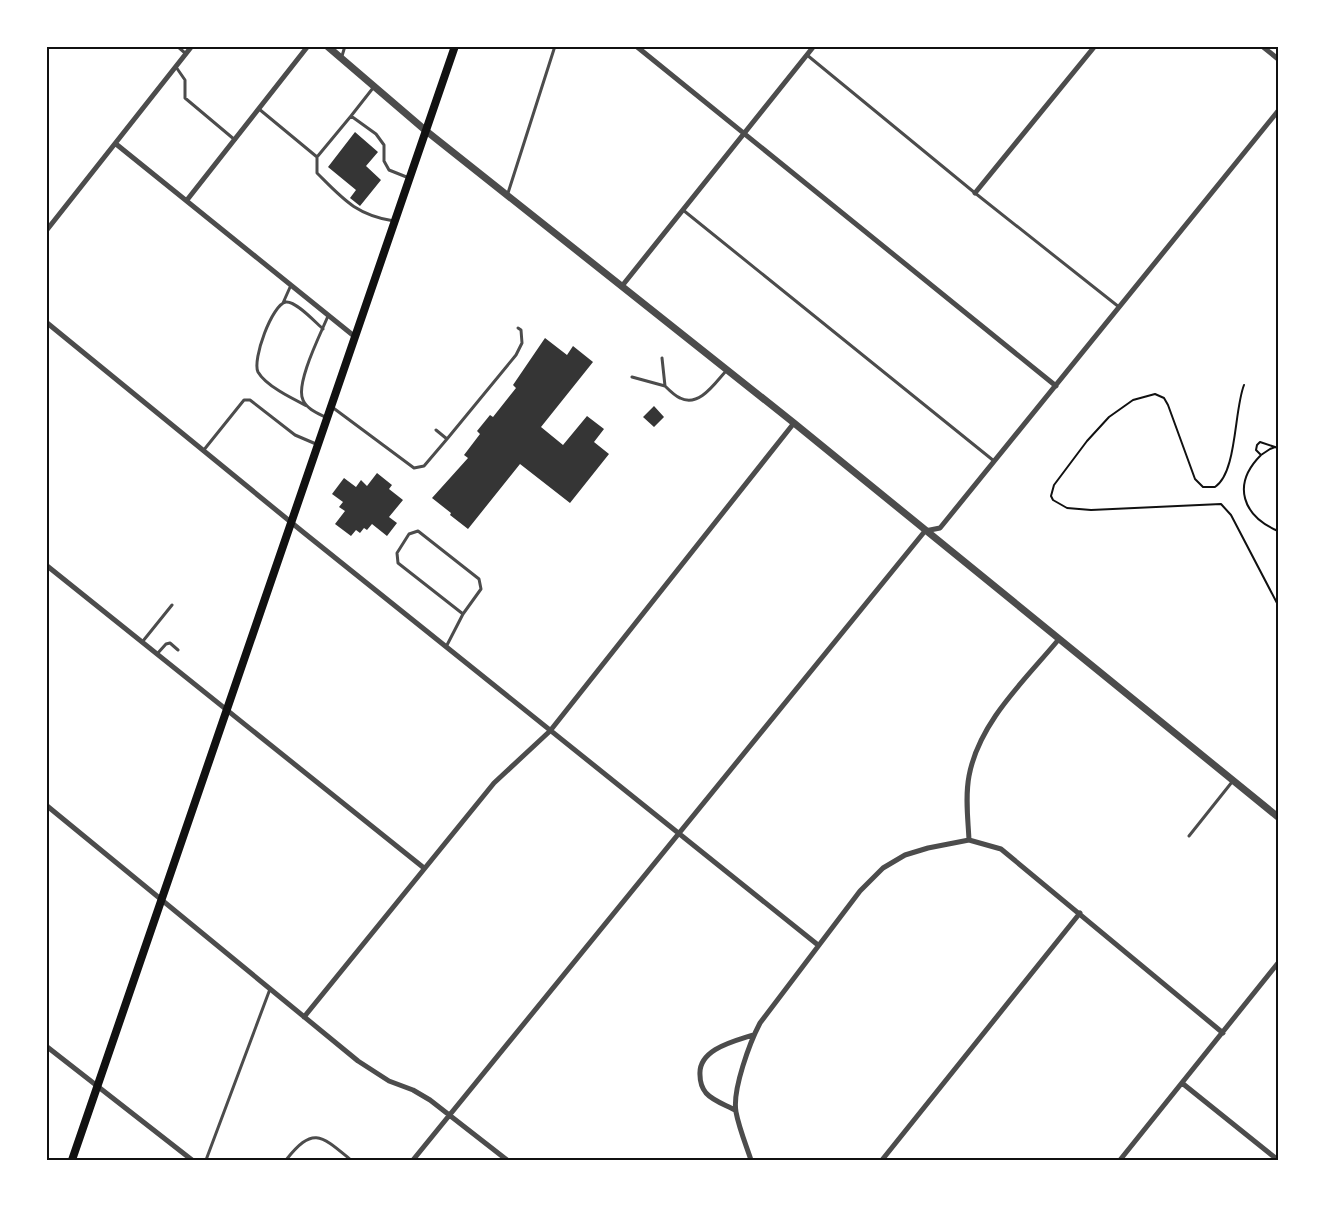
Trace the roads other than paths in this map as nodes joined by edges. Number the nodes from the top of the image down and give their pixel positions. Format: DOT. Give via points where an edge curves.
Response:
graph roads {
  1 [pos="177,46"];
  2 [pos="192,46"];
  3 [pos="308,46"];
  4 [pos="327,46"];
  5 [pos="345,46"];
  6 [pos="455,46"];
  7 [pos="555,46"];
  8 [pos="636,46"];
  9 [pos="814,46"];
  10 [pos="1095,46"];
  11 [pos="1262,46"];
  12 [pos="186,55"];
  13 [pos="807,55"];
  14 [pos="341,58"];
  15 [pos="1278,60"];
  16 [pos="176,67"];
  17 [pos="374,87"];
  18 [pos="259,109"];
  19 [pos="1278,111"];
  20 [pos="351,116"];
  21 [pos="425,130"];
  22 [pos="744,134"];
  23 [pos="235,140"];
  24 [pos="116,144"];
  25 [pos="317,157"];
  26 [pos="409,178"];
  27 [pos="975,193"];
  28 [pos="507,195"];
  29 [pos="187,200"];
  30 [pos="683,210"];
  31 [pos="394,221"];
  32 [pos="46,231"];
  33 [pos="291,285"];
  34 [pos="622,286"];
  35 [pos="283,303"];
  36 [pos="1119,307"];
  37 [pos="328,316"];
  38 [pos="46,322"];
  39 [pos="518,327"];
  40 [pos="323,329"];
  41 [pos="354,336"];
  42 [pos="662,358"];
  43 [pos="727,369"];
  44 [pos="632,377"];
  45 [pos="665,386"];
  46 [pos="1056,386"];
  47 [pos="307,406"];
  48 [pos="331,406"];
  49 [pos="326,418"];
  50 [pos="794,423"];
  51 [pos="436,430"];
  52 [pos="447,439"];
  53 [pos="317,445"];
  54 [pos="203,451"];
  55 [pos="994,461"];
  56 [pos="291,522"];
  57 [pos="925,531"];
  58 [pos="46,565"];
  59 [pos="172,605"];
  60 [pos="463,614"];
  61 [pos="1059,639"];
  62 [pos="142,642"];
  63 [pos="446,647"];
  64 [pos="178,650"];
  65 [pos="157,654"];
  66 [pos="226,709"];
  67 [pos="550,731"];
  68 [pos="1233,780"];
  69 [pos="46,805"];
  70 [pos="1278,817"];
  71 [pos="679,833"];
  72 [pos="1189,836"];
  73 [pos="969,840"];
  74 [pos="424,868"];
  75 [pos="162,898"];
  76 [pos="1080,914"];
  77 [pos="818,945"];
  78 [pos="1278,963"];
  79 [pos="270,989"];
  80 [pos="304,1017"];
  81 [pos="1223,1033"];
  82 [pos="753,1035"];
  83 [pos="46,1046"];
  84 [pos="1182,1083"];
  85 [pos="98,1085"];
  86 [pos="735,1110"];
  87 [pos="450,1115"];
  88 [pos="72,1161"];
  89 [pos="192,1161"];
  90 [pos="206,1161"];
  91 [pos="286,1161"];
  92 [pos="351,1161"];
  93 [pos="413,1161"];
  94 [pos="507,1161"];
  95 [pos="751,1161"];
  96 [pos="882,1161"];
  97 [pos="1120,1161"];
  98 [pos="1278,1161"];
  1 -- 12 [label="lane"];
  2 -- 12 [label="street"];
  3 -- 18 [label="street"];
  4 -- 14 [label="street"];
  5 -- 14 [label="lane"];
  6 -- 21 [label="main road"];
  7 -- 28 [label="lane"];
  8 -- 22 [label="street"];
  9 -- 13 [label="street"];
  10 -- 27 [label="street"];
  11 -- 15 [label="street"];
  12 -- 16 [label="street"];
  13 -- 22 [label="street"];
  13 -- 27 [label="lane"];
  14 -- 17 [label="street"];
  16 -- 23 [label="lane" via="185,80 185,99"];
  16 -- 24 [label="street"];
  17 -- 20 [label="lane"];
  17 -- 21 [label="street"];
  18 -- 23 [label="street"];
  18 -- 25 [label="lane"];
  19 -- 36 [label="street"];
  20 -- 25 [label="lane"];
  20 -- 26 [label="lane" via="384,145 384,161 389,170"];
  21 -- 26 [label="main road"];
  21 -- 28 [label="street"];
  22 -- 30 [label="street"];
  22 -- 46 [label="street"];
  23 -- 29 [label="street"];
  24 -- 29 [label="street"];
  24 -- 32 [label="street"];
  25 -- 31 [label="lane" via="317,173 337,193 362,213"];
  26 -- 31 [label="main road"];
  27 -- 36 [label="lane"];
  28 -- 34 [label="street"];
  29 -- 33 [label="street"];
  30 -- 34 [label="street"];
  30 -- 55 [label="lane"];
  31 -- 41 [label="main road"];
  33 -- 35 [label="lane"];
  33 -- 37 [label="street"];
  34 -- 43 [label="street"];
  35 -- 40 [label="lane" via="294,304"];
  35 -- 47 [label="lane" via="275,310 264,336 257,369 290,398"];
  36 -- 46 [label="street"];
  37 -- 40 [label="lane"];
  37 -- 41 [label="street"];
  38 -- 54 [label="street"];
  39 -- 52 [label="lane" via="522,343 516,355"];
  40 -- 47 [label="lane" via="301,389"];
  41 -- 48 [label="main road"];
  42 -- 45 [label="lane"];
  43 -- 45 [label="lane" via="694,401 681,399"];
  43 -- 50 [label="street"];
  44 -- 45 [label="lane"];
  46 -- 55 [label="street"];
  47 -- 49 [label="lane"];
  48 -- 49 [label="main road"];
  48 -- 52 [label="lane" via="414,468 424,466"];
  49 -- 53 [label="main road"];
  50 -- 57 [label="street"];
  50 -- 67 [label="street"];
  51 -- 52 [label="lane"];
  53 -- 54 [label="lane" via="295,435 250,400 244,400"];
  53 -- 56 [label="main road"];
  54 -- 56 [label="street"];
  55 -- 57 [label="street" via="940,528"];
  56 -- 63 [label="street"];
  56 -- 66 [label="main road"];
  57 -- 61 [label="street"];
  57 -- 71 [label="street"];
  58 -- 62 [label="street"];
  59 -- 62 [label="lane"];
  60 -- 60 [label="lane" via="398,563 397,553 409,534 418,531 479,579 481,589"];
  60 -- 63 [label="lane"];
  61 -- 68 [label="street"];
  61 -- 73 [label="street" via="994,717 974,756 966,795"];
  62 -- 65 [label="street"];
  63 -- 67 [label="street"];
  64 -- 65 [label="lane" via="170,643"];
  65 -- 66 [label="street"];
  66 -- 74 [label="street"];
  66 -- 75 [label="main road"];
  67 -- 71 [label="street"];
  67 -- 74 [label="street" via="494,783"];
  68 -- 70 [label="street"];
  68 -- 72 [label="lane"];
  69 -- 75 [label="street"];
  71 -- 77 [label="street"];
  71 -- 87 [label="street"];
  73 -- 76 [label="street" via="1001,849"];
  73 -- 77 [label="street" via="905,855 883,868"];
  74 -- 80 [label="street"];
  75 -- 79 [label="street"];
  75 -- 85 [label="main road"];
  76 -- 81 [label="street"];
  76 -- 96 [label="street"];
  77 -- 82 [label="street"];
  78 -- 81 [label="street"];
  79 -- 80 [label="street"];
  79 -- 90 [label="lane"];
  80 -- 87 [label="street" via="358,1061"];
  81 -- 84 [label="street"];
  82 -- 86 [label="street" via="741,1071"];
  82 -- 86 [label="street" via="713,1051 699,1071 706,1093"];
  83 -- 85 [label="street"];
  84 -- 97 [label="street"];
  84 -- 98 [label="street"];
  85 -- 88 [label="main road"];
  85 -- 89 [label="street"];
  86 -- 95 [label="street"];
  87 -- 93 [label="street"];
  87 -- 94 [label="street"];
  91 -- 92 [label="lane" via="299,1145 316,1137"];
}
